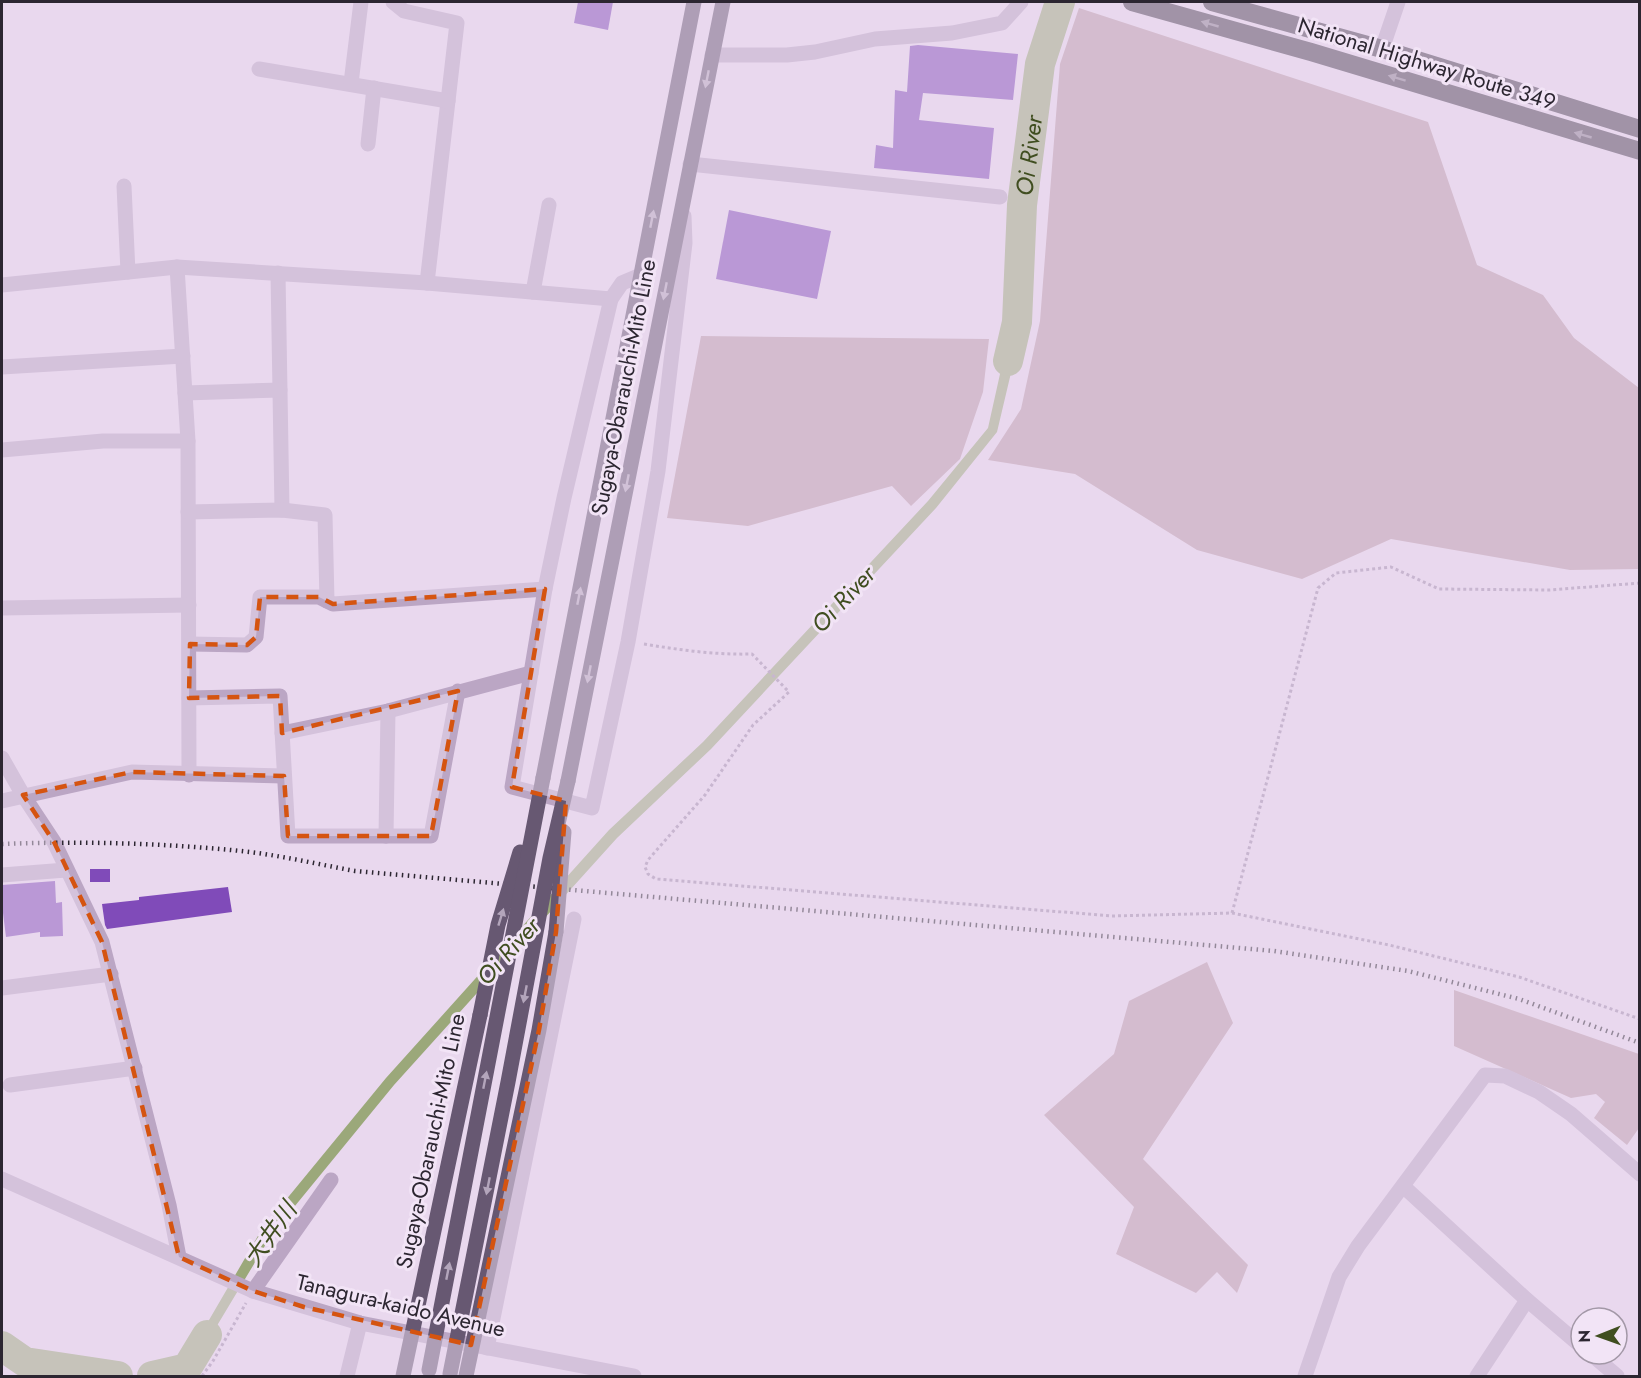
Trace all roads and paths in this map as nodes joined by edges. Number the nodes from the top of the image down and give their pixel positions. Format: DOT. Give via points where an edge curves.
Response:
graph roads {
  1 [pos="361,2"];
  2 [pos="393,2"];
  3 [pos="694,2"];
  4 [pos="723,2"];
  5 [pos="1021,2"];
  6 [pos="1132,2"];
  7 [pos="1212,2"];
  8 [pos="1398,2"];
  9 [pos="1382,49"];
  10 [pos="712,55"];
  11 [pos="259,69"];
  12 [pos="351,83"];
  13 [pos="375,88"];
  14 [pos="448,100"];
  15 [pos="1640,129"];
  16 [pos="368,144"];
  17 [pos="1640,151"];
  18 [pos="690,164"];
  19 [pos="124,186"];
  20 [pos="1000,196"];
  21 [pos="683,200"];
  22 [pos="549,205"];
  23 [pos="177,267"];
  24 [pos="128,272"];
  25 [pos="278,273"];
  26 [pos="641,274"];
  27 [pos="427,283"];
  28 [pos="2,285"];
  29 [pos="533,291"];
  30 [pos="610,299"];
  31 [pos="183,356"];
  32 [pos="2,367"];
  33 [pos="280,390"];
  34 [pos="185,393"];
  35 [pos="188,441"];
  36 [pos="2,450"];
  37 [pos="282,510"];
  38 [pos="188,512"];
  39 [pos="1640,583"];
  40 [pos="545,589"];
  41 [pos="327,601"];
  42 [pos="189,605"];
  43 [pos="2,608"];
  44 [pos="628,642"];
  45 [pos="190,644"];
  46 [pos="531,672"];
  47 [pos="458,691"];
  48 [pos="189,698"];
  49 [pos="388,711"];
  50 [pos="282,733"];
  51 [pos="2,758"];
  52 [pos="189,775"];
  53 [pos="284,776"];
  54 [pos="543,778"];
  55 [pos="568,781"];
  56 [pos="22,795"];
  57 [pos="2,801"];
  58 [pos="386,836"];
  59 [pos="66,870"];
  60 [pos="2,875"];
  61 [pos="1232,913"];
  62 [pos="574,919"];
  63 [pos="111,974"];
  64 [pos="2,988"];
  65 [pos="1640,1019"];
  66 [pos="135,1068"];
  67 [pos="10,1085"];
  68 [pos="1640,1174"];
  69 [pos="2,1179"];
  70 [pos="331,1179"];
  71 [pos="1403,1186"];
  72 [pos="179,1257"];
  73 [pos="250,1290"];
  74 [pos="1527,1300"];
  75 [pos="360,1323"];
  76 [pos="412,1333"];
  77 [pos="1569,1336"];
  78 [pos="479,1347"];
  79 [pos="1605,1366"];
  80 [pos="428,1373"];
  81 [pos="450,1375"];
  82 [pos="202,1377"];
  83 [pos="346,1377"];
  84 [pos="404,1377"];
  85 [pos="466,1377"];
  86 [pos="634,1377"];
  87 [pos="1305,1377"];
  88 [pos="1477,1377"];
  89 [pos="1617,1377"];
  1 -- 12 [label="street"];
  2 -- 14 [label="street" via="404,11 457,23"];
  26 -- 3 [label="main road, Sugaya-Obarauchi-Mito Line, one-way"];
  4 -- 10 [label="main road, Sugaya-Obarauchi-Mito Line"];
  5 -- 10 [label="street" via="1002,23 952,33 875,39 787,56"];
  17 -- 6 [label="highway, National Highway Route 349, one-way"];
  7 -- 9 [label="highway, National Highway Route 349"];
  8 -- 9 [label="street"];
  9 -- 15 [label="highway, National Highway Route 349"];
  10 -- 18 [label="main road, Sugaya-Obarauchi-Mito Line, one-way"];
  11 -- 12 [label="street"];
  12 -- 13 [label="street"];
  13 -- 14 [label="street"];
  13 -- 16 [label="street"];
  14 -- 27 [label="street"];
  18 -- 20 [label="street"];
  18 -- 21 [label="main road, Sugaya-Obarauchi-Mito Line"];
  19 -- 24 [label="street"];
  21 -- 44 [label="street" via="685,243 658,471"];
  21 -- 55 [label="main road, Sugaya-Obarauchi-Mito Line, one-way"];
  22 -- 29 [label="street"];
  23 -- 24 [label="street"];
  23 -- 25 [label="street"];
  23 -- 31 [label="street"];
  24 -- 28 [label="street"];
  25 -- 27 [label="street"];
  25 -- 33 [label="street"];
  26 -- 30 [label="street" via="622,283"];
  54 -- 26 [label="main road, Sugaya-Obarauchi-Mito Line, one-way"];
  27 -- 29 [label="street"];
  29 -- 30 [label="street"];
  30 -- 40 [label="street"];
  31 -- 32 [label="street"];
  31 -- 34 [label="street"];
  33 -- 34 [label="street"];
  33 -- 37 [label="street"];
  34 -- 35 [label="street"];
  35 -- 36 [label="street" via="104,441"];
  35 -- 38 [label="street"];
  37 -- 38 [label="street"];
  37 -- 41 [label="street" via="325,515"];
  38 -- 42 [label="street"];
  39 -- 61 [label="path" via="1549,590 1439,588 1390,567 1336,573 1318,588"];
  40 -- 41 [label="street" via="333,604"];
  40 -- 46 [label="street"];
  41 -- 45 [label="street" via="319,597 260,597 256,637 247,645"];
  42 -- 43 [label="street"];
  42 -- 45 [label="street"];
  44 -- 46 [label="street" via="592,808 512,787"];
  44 -- 61 [label="path" via="726,655 752,654 789,692 753,725 705,795 648,861 648,874 656,879 1112,916"];
  45 -- 48 [label="street"];
  46 -- 47 [label="street"];
  47 -- 49 [label="street"];
  47 -- 58 [label="street" via="431,836"];
  48 -- 50 [label="street" via="280,696"];
  48 -- 52 [label="street"];
  49 -- 50 [label="street"];
  49 -- 58 [label="street"];
  50 -- 53 [label="street"];
  51 -- 56 [label="street"];
  52 -- 53 [label="street"];
  52 -- 56 [label="street" via="132,772"];
  53 -- 58 [label="street" via="288,836"];
  76 -- 54 [label="main road, Sugaya-Obarauchi-Mito Line, one-way, bridge" via="498,925"];
  80 -- 54 [label="main road, Sugaya-Obarauchi-Mito Line, one-way, bridge"];
  55 -- 78 [label="main road, Sugaya-Obarauchi-Mito Line, bridge" via="556,932"];
  55 -- 81 [label="main road, Sugaya-Obarauchi-Mito Line, one-way, bridge"];
  56 -- 57 [label="street"];
  56 -- 59 [label="street" via="54,842"];
  59 -- 60 [label="street"];
  59 -- 63 [label="street" via="102,942"];
  61 -- 65 [label="path" via="1519,977"];
  62 -- 78 [label="street"];
  63 -- 64 [label="street"];
  63 -- 66 [label="street"];
  66 -- 67 [label="street"];
  66 -- 72 [label="street"];
  68 -- 71 [label="street" via="1571,1114 1539,1092 1505,1076 1485,1075"];
  69 -- 72 [label="street, Tanagura-kaido Avenue"];
  70 -- 73 [label="street"];
  71 -- 74 [label="street"];
  71 -- 87 [label="street" via="1339,1277"];
  72 -- 73 [label="street, Tanagura-kaido Avenue"];
  73 -- 75 [label="street, Tanagura-kaido Avenue"];
  73 -- 82 [label="path"];
  74 -- 77 [label="street"];
  74 -- 88 [label="street"];
  75 -- 76 [label="street, Tanagura-kaido Avenue"];
  75 -- 83 [label="street"];
  76 -- 78 [label="street, Tanagura-kaido Avenue"];
  76 -- 84 [label="main road, Sugaya-Obarauchi-Mito Line"];
  78 -- 85 [label="main road, Sugaya-Obarauchi-Mito Line"];
  78 -- 86 [label="street, Tanagura-kaido Avenue"];
  79 -- 89 [label="street"];
}
